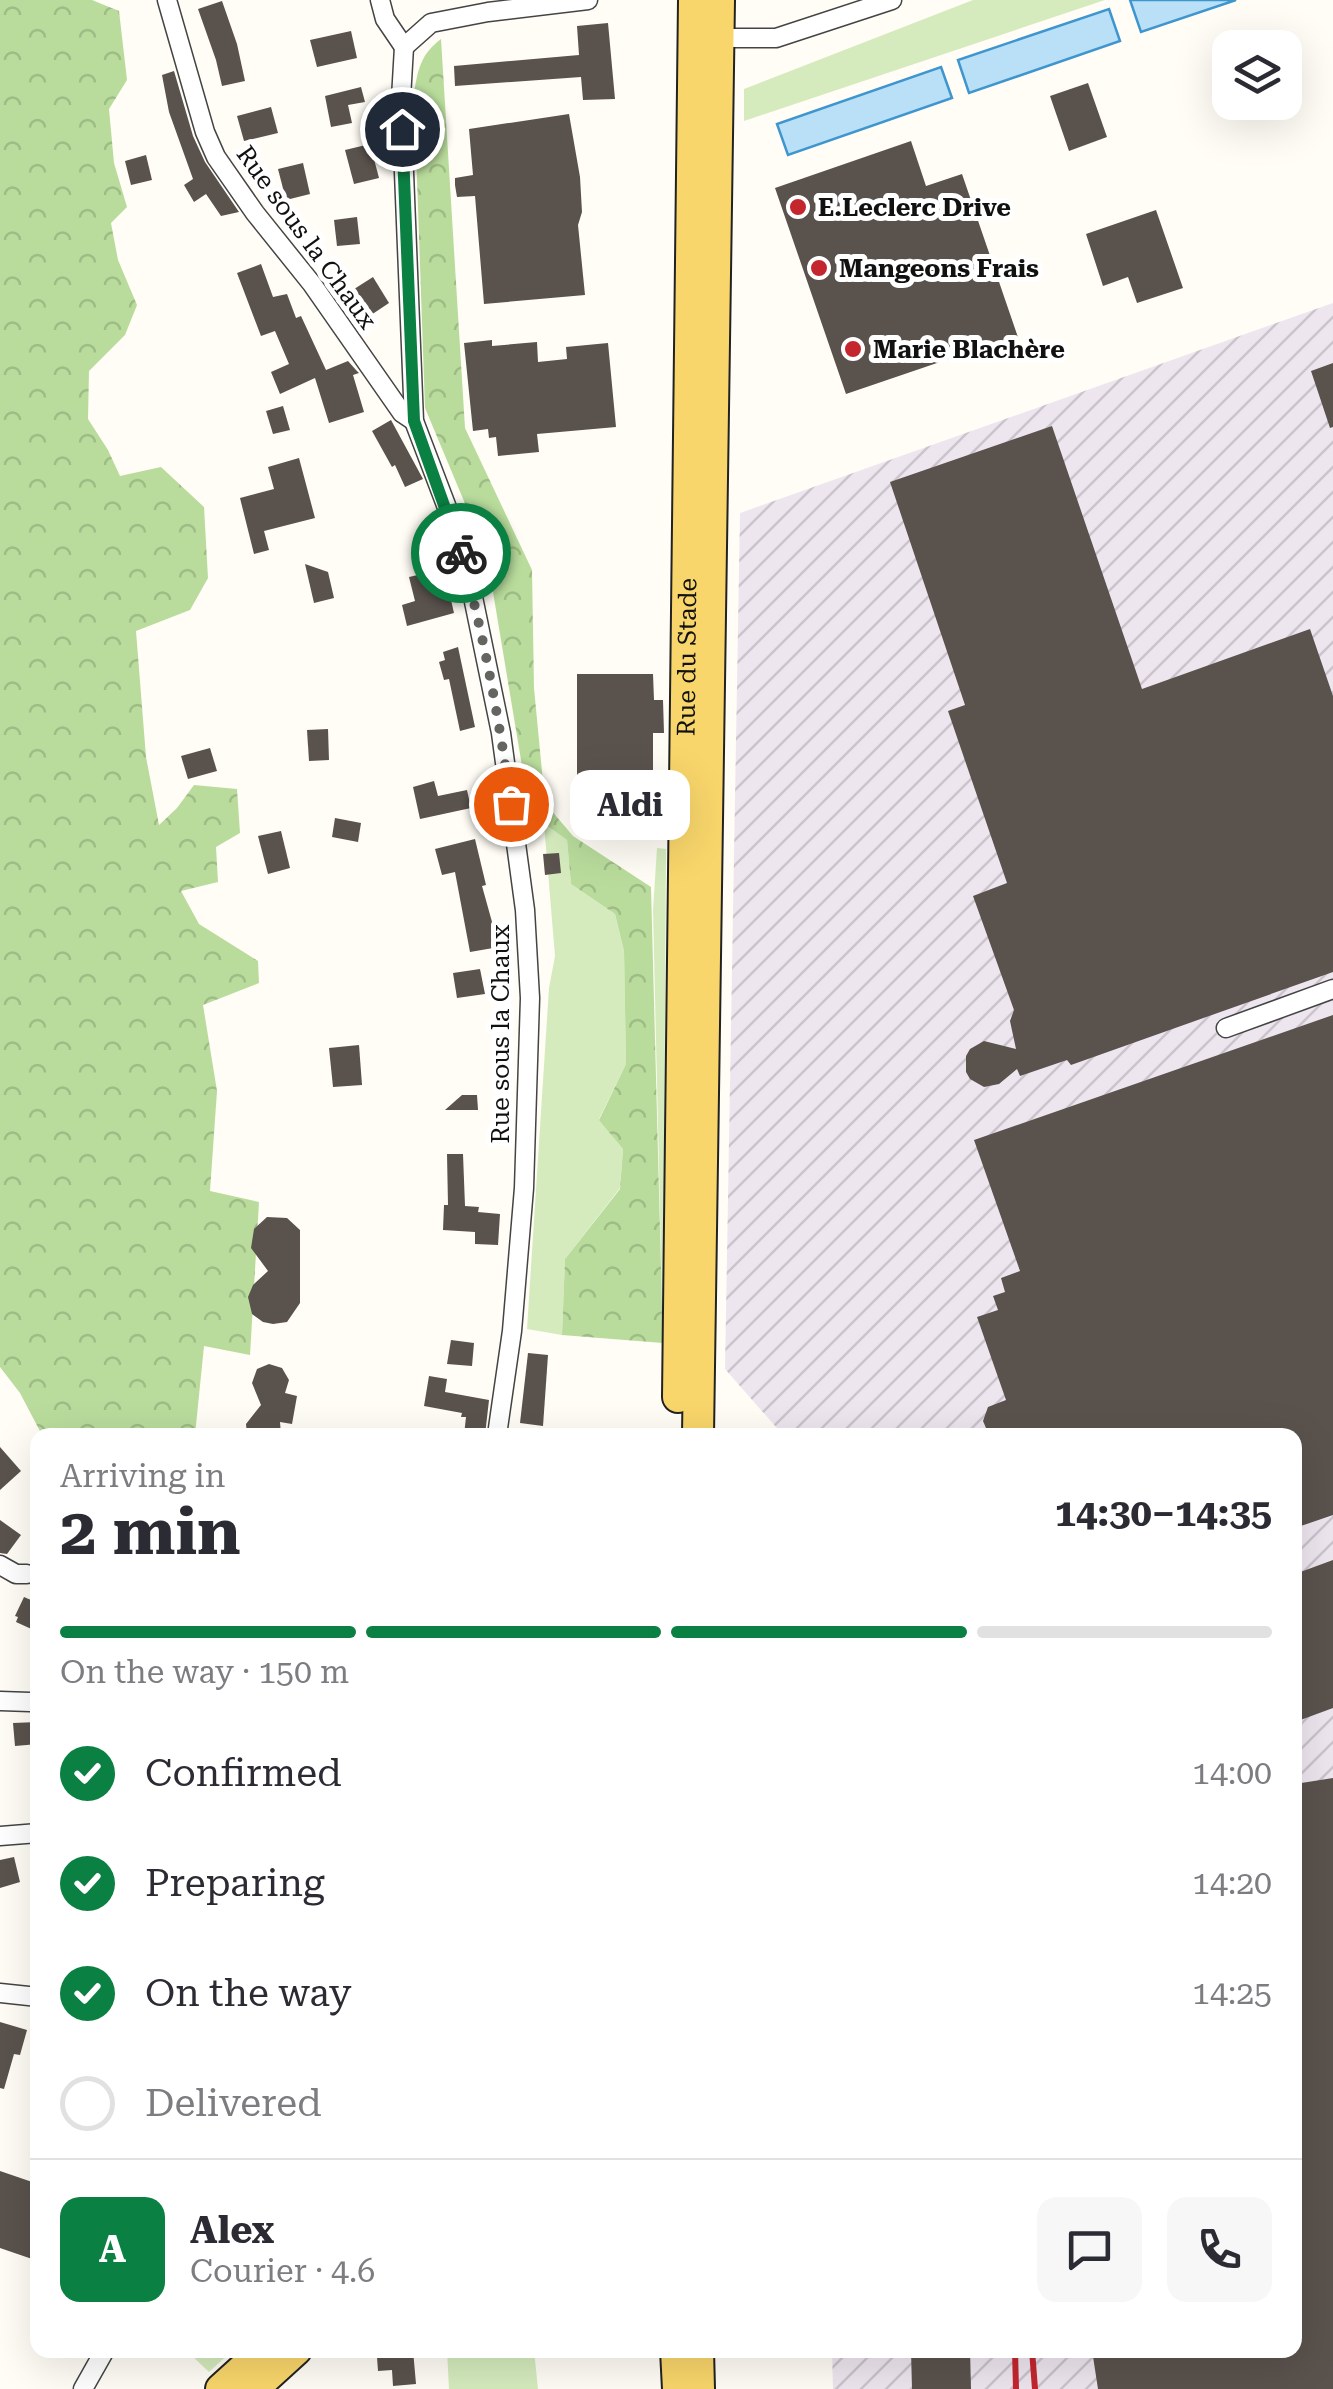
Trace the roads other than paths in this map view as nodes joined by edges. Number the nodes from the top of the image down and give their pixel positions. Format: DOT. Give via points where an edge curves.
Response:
graph roads {
  1 [pos="168,0"];
  2 [pos="380,0"];
  3 [pos="588,0"];
  4 [pos="693,0"];
  5 [pos="719,0"];
  6 [pos="892,0"];
  7 [pos="719,38"];
  8 [pos="404,47"];
  9 [pos="694,68"];
  10 [pos="414,421"];
  11 [pos="1333,988"];
  12 [pos="1226,1028"];
  13 [pos="498,1428"];
  14 [pos="678,1428"];
  15 [pos="698,1428"];
  16 [pos="0,1565"];
  17 [pos="26,1574"];
  18 [pos="0,1701"];
  19 [pos="30,1702"];
  20 [pos="30,1834"];
  21 [pos="0,1836"];
  22 [pos="0,1994"];
  23 [pos="30,1996"];
  24 [pos="100,2358"];
  25 [pos="255,2358"];
  26 [pos="287,2358"];
  27 [pos="676,2358"];
  28 [pos="698,2358"];
  29 [pos="83,2389"];
  30 [pos="221,2389"];
  31 [pos="253,2389"];
  32 [pos="678,2389"];
  33 [pos="699,2389"];
  1 -- 10 [label="street, Rue sous la Chaux" via="216,157"];
  2 -- 8 [label="street"];
  3 -- 8 [label="street" via="431,24"];
  4 -- 7 [label="street"];
  4 -- 9 [label="main road, Rue du Stade"];
  5 -- 7 [label="main road, Rue du Stade"];
  6 -- 7 [label="street" via="776,38"];
  7 -- 9 [label="street"];
  7 -- 15 [label="main road, Rue du Stade"];
  8 -- 10 [label="street"];
  9 -- 14 [label="main road, Rue du Stade"];
  10 -- 13 [label="street, Rue sous la Chaux" via="474,597 502,733 525,910 530,998 524,1188"];
  11 -- 12 [label="street"];
  16 -- 17 [label="street"];
  18 -- 19 [label="street"];
  20 -- 21 [label="street"];
  22 -- 23 [label="street"];
  24 -- 29 [label="street"];
  25 -- 30 [label="main road"];
  26 -- 31 [label="main road"];
  27 -- 32 [label="main road"];
  28 -- 33 [label="main road"];
}
